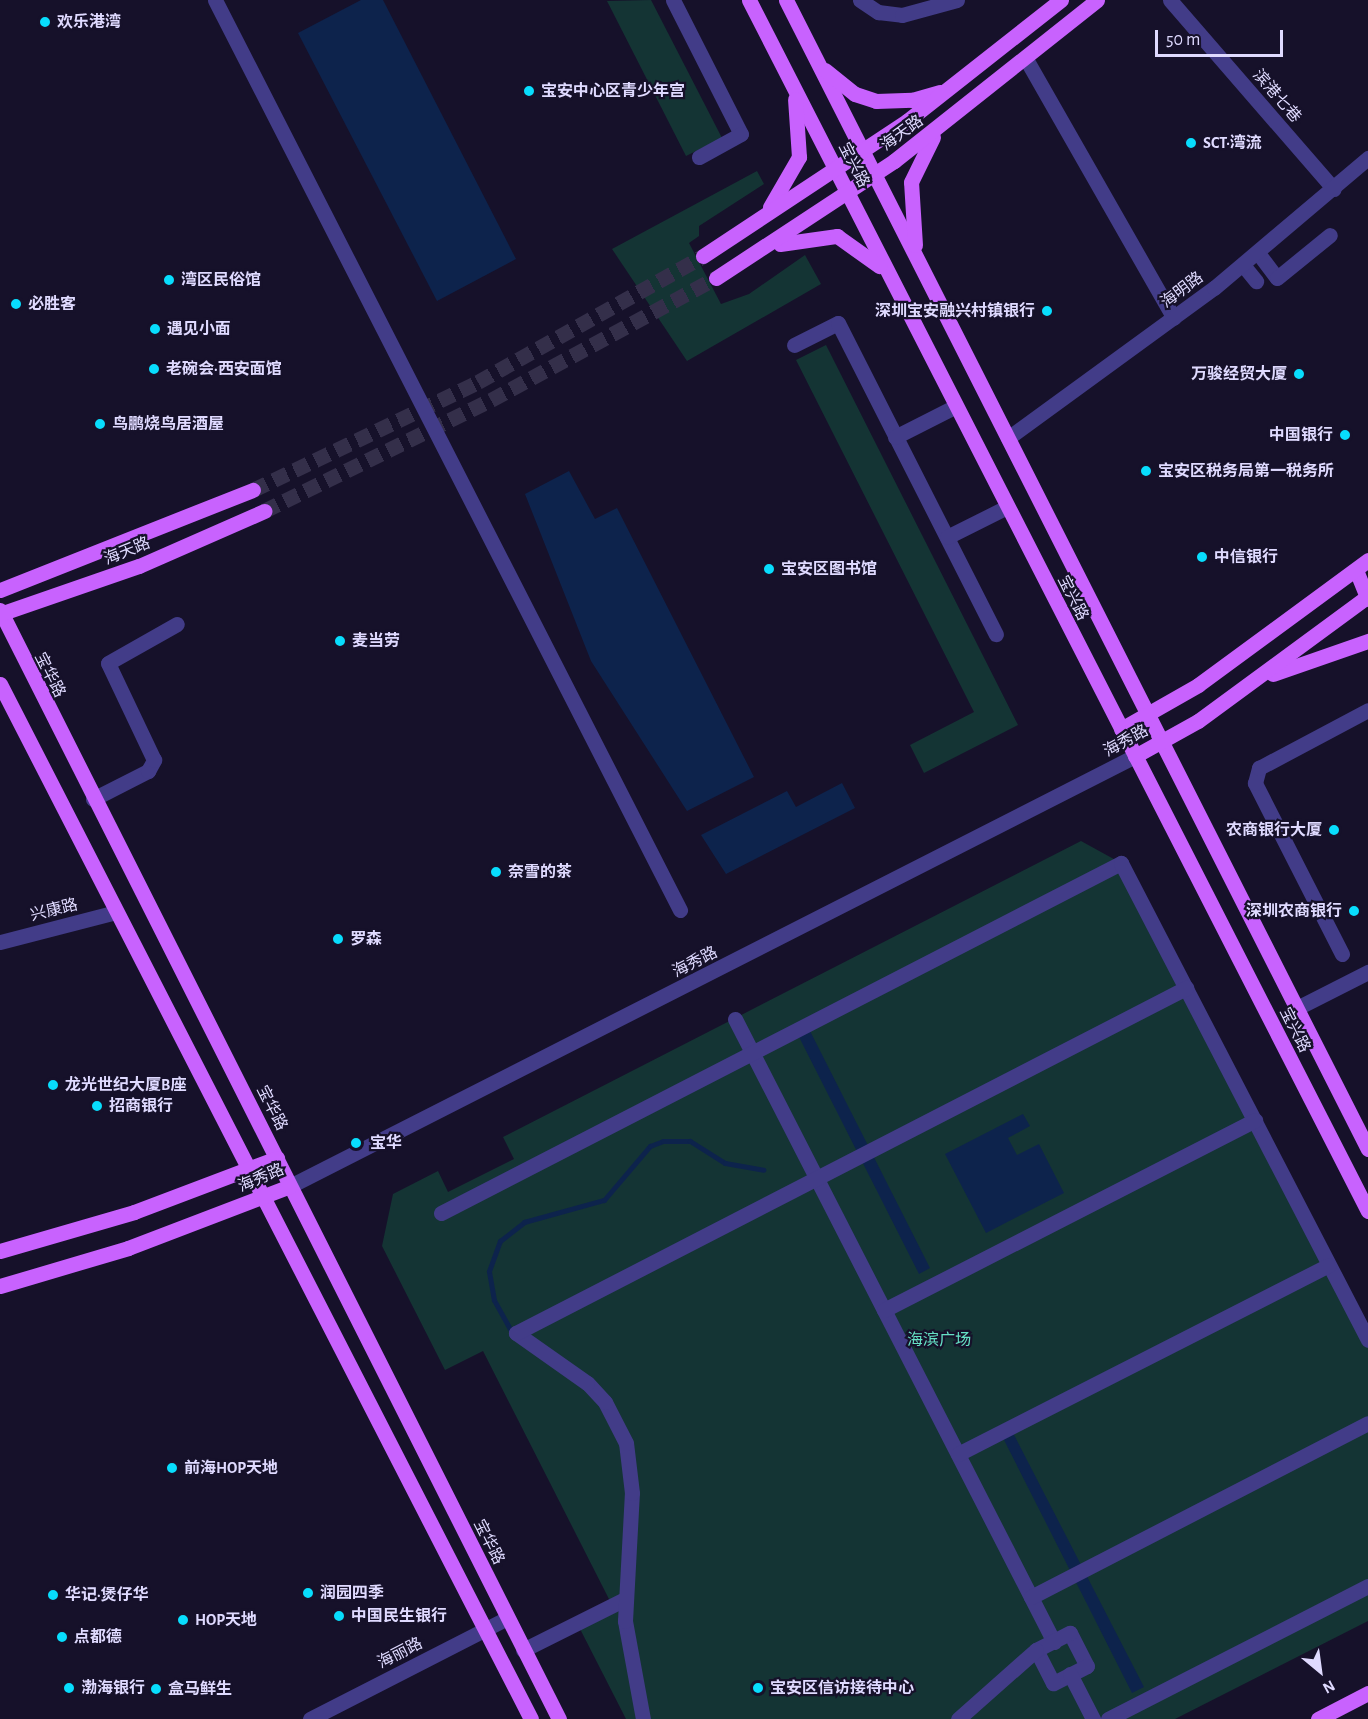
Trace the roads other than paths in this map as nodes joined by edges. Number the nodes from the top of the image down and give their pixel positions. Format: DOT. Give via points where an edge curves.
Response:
graph roads {
  1 [pos="214,0"];
  2 [pos="673,0"];
  3 [pos="749,0"];
  4 [pos="786,0"];
  5 [pos="860,0"];
  6 [pos="957,0"];
  7 [pos="1061,0"];
  8 [pos="1097,0"];
  9 [pos="1170,0"];
  10 [pos="1026,59"];
  11 [pos="819,65"];
  12 [pos="791,81"];
  13 [pos="951,89"];
  14 [pos="938,129"];
  15 [pos="863,151"];
  16 [pos="699,157"];
  17 [pos="1368,158"];
  18 [pos="836,170"];
  19 [pos="875,175"];
  20 [pos="1334,189"];
  21 [pos="848,193"];
  22 [pos="751,226"];
  23 [pos="1330,236"];
  24 [pos="766,248"];
  25 [pos="1258,253"];
  26 [pos="703,256"];
  27 [pos="917,260"];
  28 [pos="1243,265"];
  29 [pos="890,277"];
  30 [pos="716,278"];
  31 [pos="1257,282"];
  32 [pos="1174,318"];
  33 [pos="794,345"];
  34 [pos="956,406"];
  35 [pos="895,437"];
  36 [pos="1008,438"];
  37 [pos="253,490"];
  38 [pos="1007,507"];
  39 [pos="264,511"];
  40 [pos="946,537"];
  41 [pos="1364,568"];
  42 [pos="0,590"];
  43 [pos="1368,598"];
  44 [pos="1,613"];
  45 [pos="177,624"];
  46 [pos="996,634"];
  47 [pos="1368,641"];
  48 [pos="0,684"];
  49 [pos="1243,688"];
  50 [pos="1368,710"];
  51 [pos="1149,714"];
  52 [pos="1121,729"];
  53 [pos="1162,741"];
  54 [pos="1135,756"];
  55 [pos="93,799"];
  56 [pos="680,910"];
  57 [pos="116,912"];
  58 [pos="0,942"];
  59 [pos="1342,954"];
  60 [pos="1368,972"];
  61 [pos="1186,988"];
  62 [pos="1297,1008"];
  63 [pos="735,1019"];
  64 [pos="753,1052"];
  65 [pos="1255,1120"];
  66 [pos="1368,1149"];
  67 [pos="277,1158"];
  68 [pos="251,1170"];
  69 [pos="817,1178"];
  70 [pos="290,1186"];
  71 [pos="264,1197"];
  72 [pos="1368,1211"];
  73 [pos="441,1213"];
  74 [pos="0,1251"];
  75 [pos="1329,1264"];
  76 [pos="0,1287"];
  77 [pos="884,1310"];
  78 [pos="362,1330"];
  79 [pos="1368,1340"];
  80 [pos="337,1343"];
  81 [pos="1368,1423"];
  82 [pos="958,1454"];
  83 [pos="1368,1586"];
  84 [pos="1031,1597"];
  85 [pos="625,1599"];
  86 [pos="507,1618"];
  87 [pos="484,1630"];
  88 [pos="1054,1641"];
  89 [pos="523,1650"];
  90 [pos="1036,1650"];
  91 [pos="1070,1674"];
  92 [pos="1368,1693"];
  93 [pos="310,1719"];
  94 [pos="531,1719"];
  95 [pos="559,1719"];
  96 [pos="643,1719"];
  97 [pos="958,1719"];
  98 [pos="1093,1719"];
  99 [pos="1108,1719"];
  100 [pos="1318,1719"];
  1 -- 56 [label="street"];
  2 -- 16 [label="street" via="741,134"];
  3 -- 12 [label="main road, 宝兴路"];
  4 -- 11 [label="main road, 宝兴路"];
  5 -- 6 [label="street" via="894,15"];
  7 -- 13 [label="main road, 海天路"];
  8 -- 10 [label="main road, 海天路"];
  9 -- 20 [label="street, 滨港七巷"];
  10 -- 14 [label="main road, 海天路"];
  10 -- 32 [label="street"];
  11 -- 13 [label="main road" via="855,94 876,101 912,100"];
  11 -- 15 [label="main road, 宝兴路"];
  12 -- 18 [label="main road, 宝兴路"];
  12 -- 22 [label="main road" via="799,157 780,197"];
  13 -- 15 [label="main road, 海天路"];
  14 -- 19 [label="main road, 海天路"];
  14 -- 27 [label="main road" via="910,191"];
  15 -- 18 [label="main road, 海天路"];
  15 -- 19 [label="main road, 宝兴路"];
  17 -- 20 [label="street, 海明路"];
  18 -- 21 [label="main road, 宝兴路"];
  18 -- 22 [label="main road, 海天路"];
  19 -- 21 [label="main road, 海天路"];
  19 -- 27 [label="main road, 宝兴路"];
  20 -- 25 [label="street, 海明路"];
  21 -- 24 [label="main road, 海天路"];
  21 -- 29 [label="main road, 宝兴路"];
  22 -- 26 [label="main road, 海天路"];
  23 -- 25 [label="street" via="1278,278"];
  24 -- 29 [label="main road" via="809,236 837,236 865,252"];
  24 -- 30 [label="main road, 海天路"];
  25 -- 28 [label="street, 海明路"];
  27 -- 36 [label="main road, 宝兴路"];
  28 -- 31 [label="street"];
  28 -- 32 [label="street, 海明路"];
  29 -- 34 [label="main road, 宝兴路"];
  32 -- 36 [label="street, 海明路"];
  33 -- 35 [label="street" via="838,323"];
  34 -- 35 [label="street"];
  34 -- 38 [label="main road, 宝兴路"];
  35 -- 40 [label="street"];
  36 -- 51 [label="main road, 宝兴路"];
  37 -- 42 [label="main road, 海天路"];
  38 -- 40 [label="street"];
  38 -- 52 [label="main road, 宝兴路"];
  39 -- 44 [label="main road, 海天路" via="139,566"];
  40 -- 46 [label="street"];
  41 -- 43 [label="main road"];
  41 -- 51 [label="main road, 海秀路" via="1256,645"];
  43 -- 49 [label="main road, 海秀路"];
  44 -- 55 [label="main road, 宝华路"];
  45 -- 55 [label="street" via="108,663 154,760 148,771"];
  47 -- 49 [label="main road" via="1321,654"];
  48 -- 57 [label="main road"];
  49 -- 53 [label="main road, 海秀路"];
  50 -- 59 [label="street" via="1259,768 1255,783"];
  51 -- 52 [label="main road, 海秀路"];
  51 -- 53 [label="main road, 宝兴路"];
  52 -- 54 [label="main road, 宝兴路"];
  53 -- 54 [label="main road, 海秀路"];
  53 -- 62 [label="main road, 宝兴路"];
  54 -- 70 [label="street, 海秀路"];
  54 -- 72 [label="main road, 宝兴路"];
  55 -- 67 [label="main road, 宝华路"];
  57 -- 58 [label="street, 兴康路"];
  57 -- 68 [label="main road"];
  60 -- 62 [label="street"];
  61 -- 64 [label="street" via="1120,863"];
  61 -- 65 [label="street"];
  61 -- 69 [label="street"];
  62 -- 66 [label="main road, 宝兴路"];
  63 -- 64 [label="street"];
  64 -- 69 [label="street"];
  64 -- 73 [label="street"];
  65 -- 75 [label="street"];
  65 -- 77 [label="street"];
  67 -- 68 [label="main road, 海秀路"];
  67 -- 70 [label="main road, 宝华路"];
  68 -- 71 [label="main road"];
  68 -- 74 [label="main road, 海秀路"];
  69 -- 77 [label="street"];
  69 -- 85 [label="street" via="516,1333 587,1383 605,1402 626,1443 632,1493"];
  70 -- 71 [label="main road, 海秀路"];
  70 -- 78 [label="main road, 宝华路"];
  71 -- 76 [label="main road, 海秀路" via="129,1248"];
  71 -- 80 [label="main road"];
  75 -- 79 [label="street"];
  75 -- 82 [label="street"];
  77 -- 82 [label="street"];
  78 -- 80 [label="main road" via="354,1322 341,1324"];
  78 -- 86 [label="main road, 宝华路"];
  80 -- 87 [label="main road"];
  81 -- 84 [label="street"];
  82 -- 84 [label="street"];
  83 -- 99 [label="street"];
  84 -- 88 [label="street"];
  85 -- 89 [label="street"];
  85 -- 96 [label="street" via="629,1657"];
  86 -- 87 [label="street, 海丽路"];
  86 -- 89 [label="main road, 宝华路"];
  87 -- 93 [label="street, 海丽路"];
  87 -- 94 [label="main road"];
  88 -- 90 [label="street"];
  88 -- 91 [label="street" via="1070,1633 1087,1666"];
  89 -- 95 [label="main road, 宝华路"];
  90 -- 91 [label="street" via="1053,1683"];
  90 -- 97 [label="street"];
  91 -- 98 [label="street"];
  92 -- 100 [label="main road"];
}
